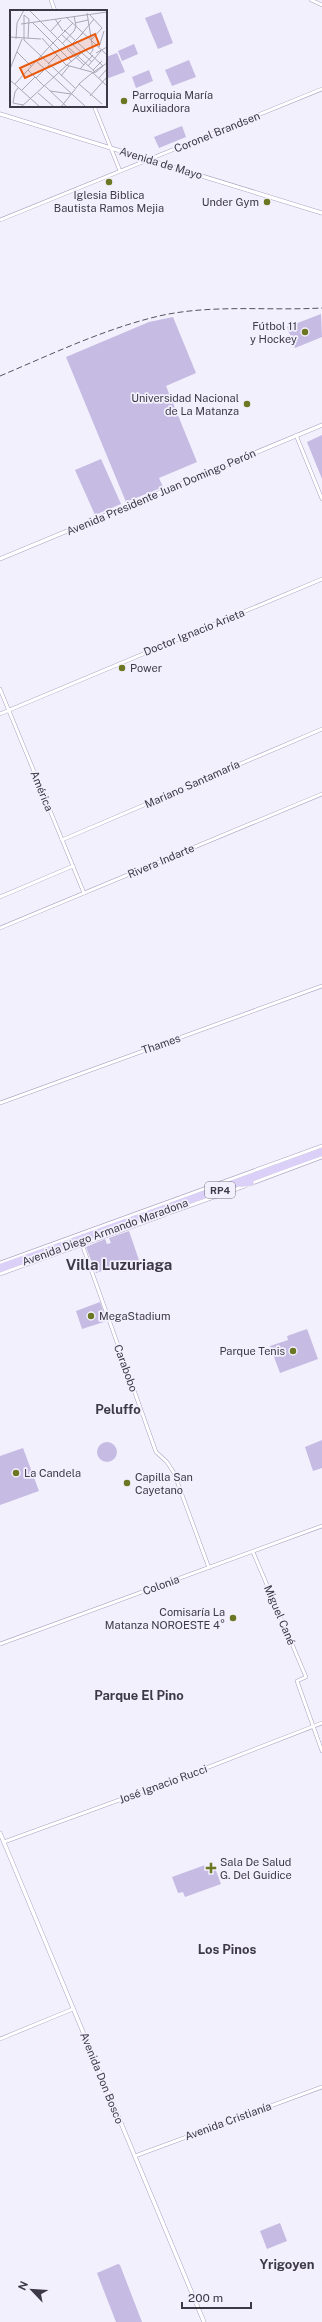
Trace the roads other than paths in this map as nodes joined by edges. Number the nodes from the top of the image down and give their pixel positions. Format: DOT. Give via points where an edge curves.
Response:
graph roads {
  1 [pos="51,0"];
  2 [pos="311,0"];
  3 [pos="322,5"];
  4 [pos="55,10"];
  5 [pos="322,89"];
  6 [pos="94,107"];
  7 [pos="0,114"];
  8 [pos="111,148"];
  9 [pos="148,160"];
  10 [pos="120,171"];
  11 [pos="322,213"];
  12 [pos="0,220"];
  13 [pos="322,425"];
  14 [pos="296,435"];
  15 [pos="322,499"];
  16 [pos="0,559"];
  17 [pos="322,579"];
  18 [pos="0,689"];
  19 [pos="8,710"];
  20 [pos="0,714"];
  21 [pos="322,729"];
  22 [pos="322,794"];
  23 [pos="62,840"];
  24 [pos="73,866"];
  25 [pos="84,893"];
  26 [pos="0,897"];
  27 [pos="0,928"];
  28 [pos="322,986"];
  29 [pos="0,1102"];
  30 [pos="322,1146"];
  31 [pos="322,1150"];
  32 [pos="322,1154"];
  33 [pos="322,1157"];
  34 [pos="276,1163"];
  35 [pos="255,1174"];
  36 [pos="252,1183"];
  37 [pos="230,1187"];
  38 [pos="188,1202"];
  39 [pos="163,1215"];
  40 [pos="85,1238"];
  41 [pos="37,1259"];
  42 [pos="0,1263"];
  43 [pos="0,1266"];
  44 [pos="0,1270"];
  45 [pos="0,1274"];
  46 [pos="322,1526"];
  47 [pos="253,1552"];
  48 [pos="209,1568"];
  49 [pos="0,1644"];
  50 [pos="322,1723"];
  51 [pos="313,1727"];
  52 [pos="322,1751"];
  53 [pos="0,1833"];
  54 [pos="4,1842"];
  55 [pos="73,2008"];
  56 [pos="0,2039"];
  57 [pos="322,2087"];
  58 [pos="135,2156"];
  59 [pos="204,2322"];
  1 -- 4 [label="street"];
  2 -- 3 [label="street"];
  5 -- 9 [label="street, Coronel Brandsen"];
  6 -- 8 [label="street"];
  7 -- 8 [label="main road, Avenida de Mayo"];
  8 -- 9 [label="main road, Avenida de Mayo"];
  8 -- 10 [label="street"];
  9 -- 10 [label="street, Coronel Brandsen"];
  9 -- 11 [label="main road, Avenida de Mayo"];
  10 -- 12 [label="street, Coronel Brandsen"];
  13 -- 14 [label="main road, Avenida Presidente Juan Domingo Perón"];
  14 -- 15 [label="street"];
  14 -- 16 [label="main road, Avenida Presidente Juan Domingo Perón"];
  17 -- 19 [label="street, Doctor Ignacio Arieta"];
  18 -- 19 [label="street, América"];
  19 -- 20 [label="street, Doctor Ignacio Arieta"];
  19 -- 23 [label="street, América"];
  21 -- 23 [label="street, Mariano Santamaría"];
  22 -- 25 [label="street, Rivera Indarte"];
  23 -- 24 [label="street, América"];
  24 -- 25 [label="street, América"];
  24 -- 26 [label="street"];
  25 -- 27 [label="street, Rivera Indarte"];
  28 -- 29 [label="street, Thames"];
  30 -- 34 [label="street, Avenida Diego Armando Maradona"];
  31 -- 35 [label="main road, Avenida Diego Armando Maradona / RP4"];
  32 -- 37 [label="main road, Avenida Diego Armando Maradona / RP4"];
  33 -- 36 [label="street, Avenida Diego Armando Maradona"];
  34 -- 35 [label="main road"];
  34 -- 40 [label="street, Avenida Diego Armando Maradona"];
  35 -- 40 [label="main road, Avenida Diego Armando Maradona / RP4"];
  36 -- 37 [label="main road"];
  36 -- 39 [label="street, Avenida Diego Armando Maradona"];
  37 -- 38 [label="main road, Avenida Diego Armando Maradona / RP4"];
  38 -- 39 [label="main road"];
  38 -- 40 [label="main road, Avenida Diego Armando Maradona / RP4"];
  39 -- 40 [label="street, Avenida Diego Armando Maradona"];
  40 -- 41 [label="main road, Avenida Diego Armando Maradona / RP4"];
  40 -- 42 [label="street, Avenida Diego Armando Maradona"];
  40 -- 43 [label="main road, Avenida Diego Armando Maradona / RP4"];
  40 -- 48 [label="street, Carabobo" via="156,1452 174,1473"];
  41 -- 44 [label="main road, Avenida Diego Armando Maradona / RP4"];
  41 -- 45 [label="street, Avenida Diego Armando Maradona"];
  46 -- 47 [label="street, Colonia"];
  47 -- 48 [label="street, Colonia"];
  47 -- 51 [label="street, Miguel Cané" via="306,1677 297,1681"];
  48 -- 49 [label="street, Colonia"];
  50 -- 51 [label="street, José Ignacio Rucci"];
  51 -- 52 [label="street"];
  51 -- 54 [label="street, José Ignacio Rucci"];
  53 -- 54 [label="main road, Avenida Don Bosco"];
  54 -- 55 [label="main road, Avenida Don Bosco"];
  55 -- 56 [label="street"];
  55 -- 58 [label="main road, Avenida Don Bosco"];
  57 -- 58 [label="street, Avenida Cristianía"];
  58 -- 59 [label="main road, Avenida Don Bosco"];
}
